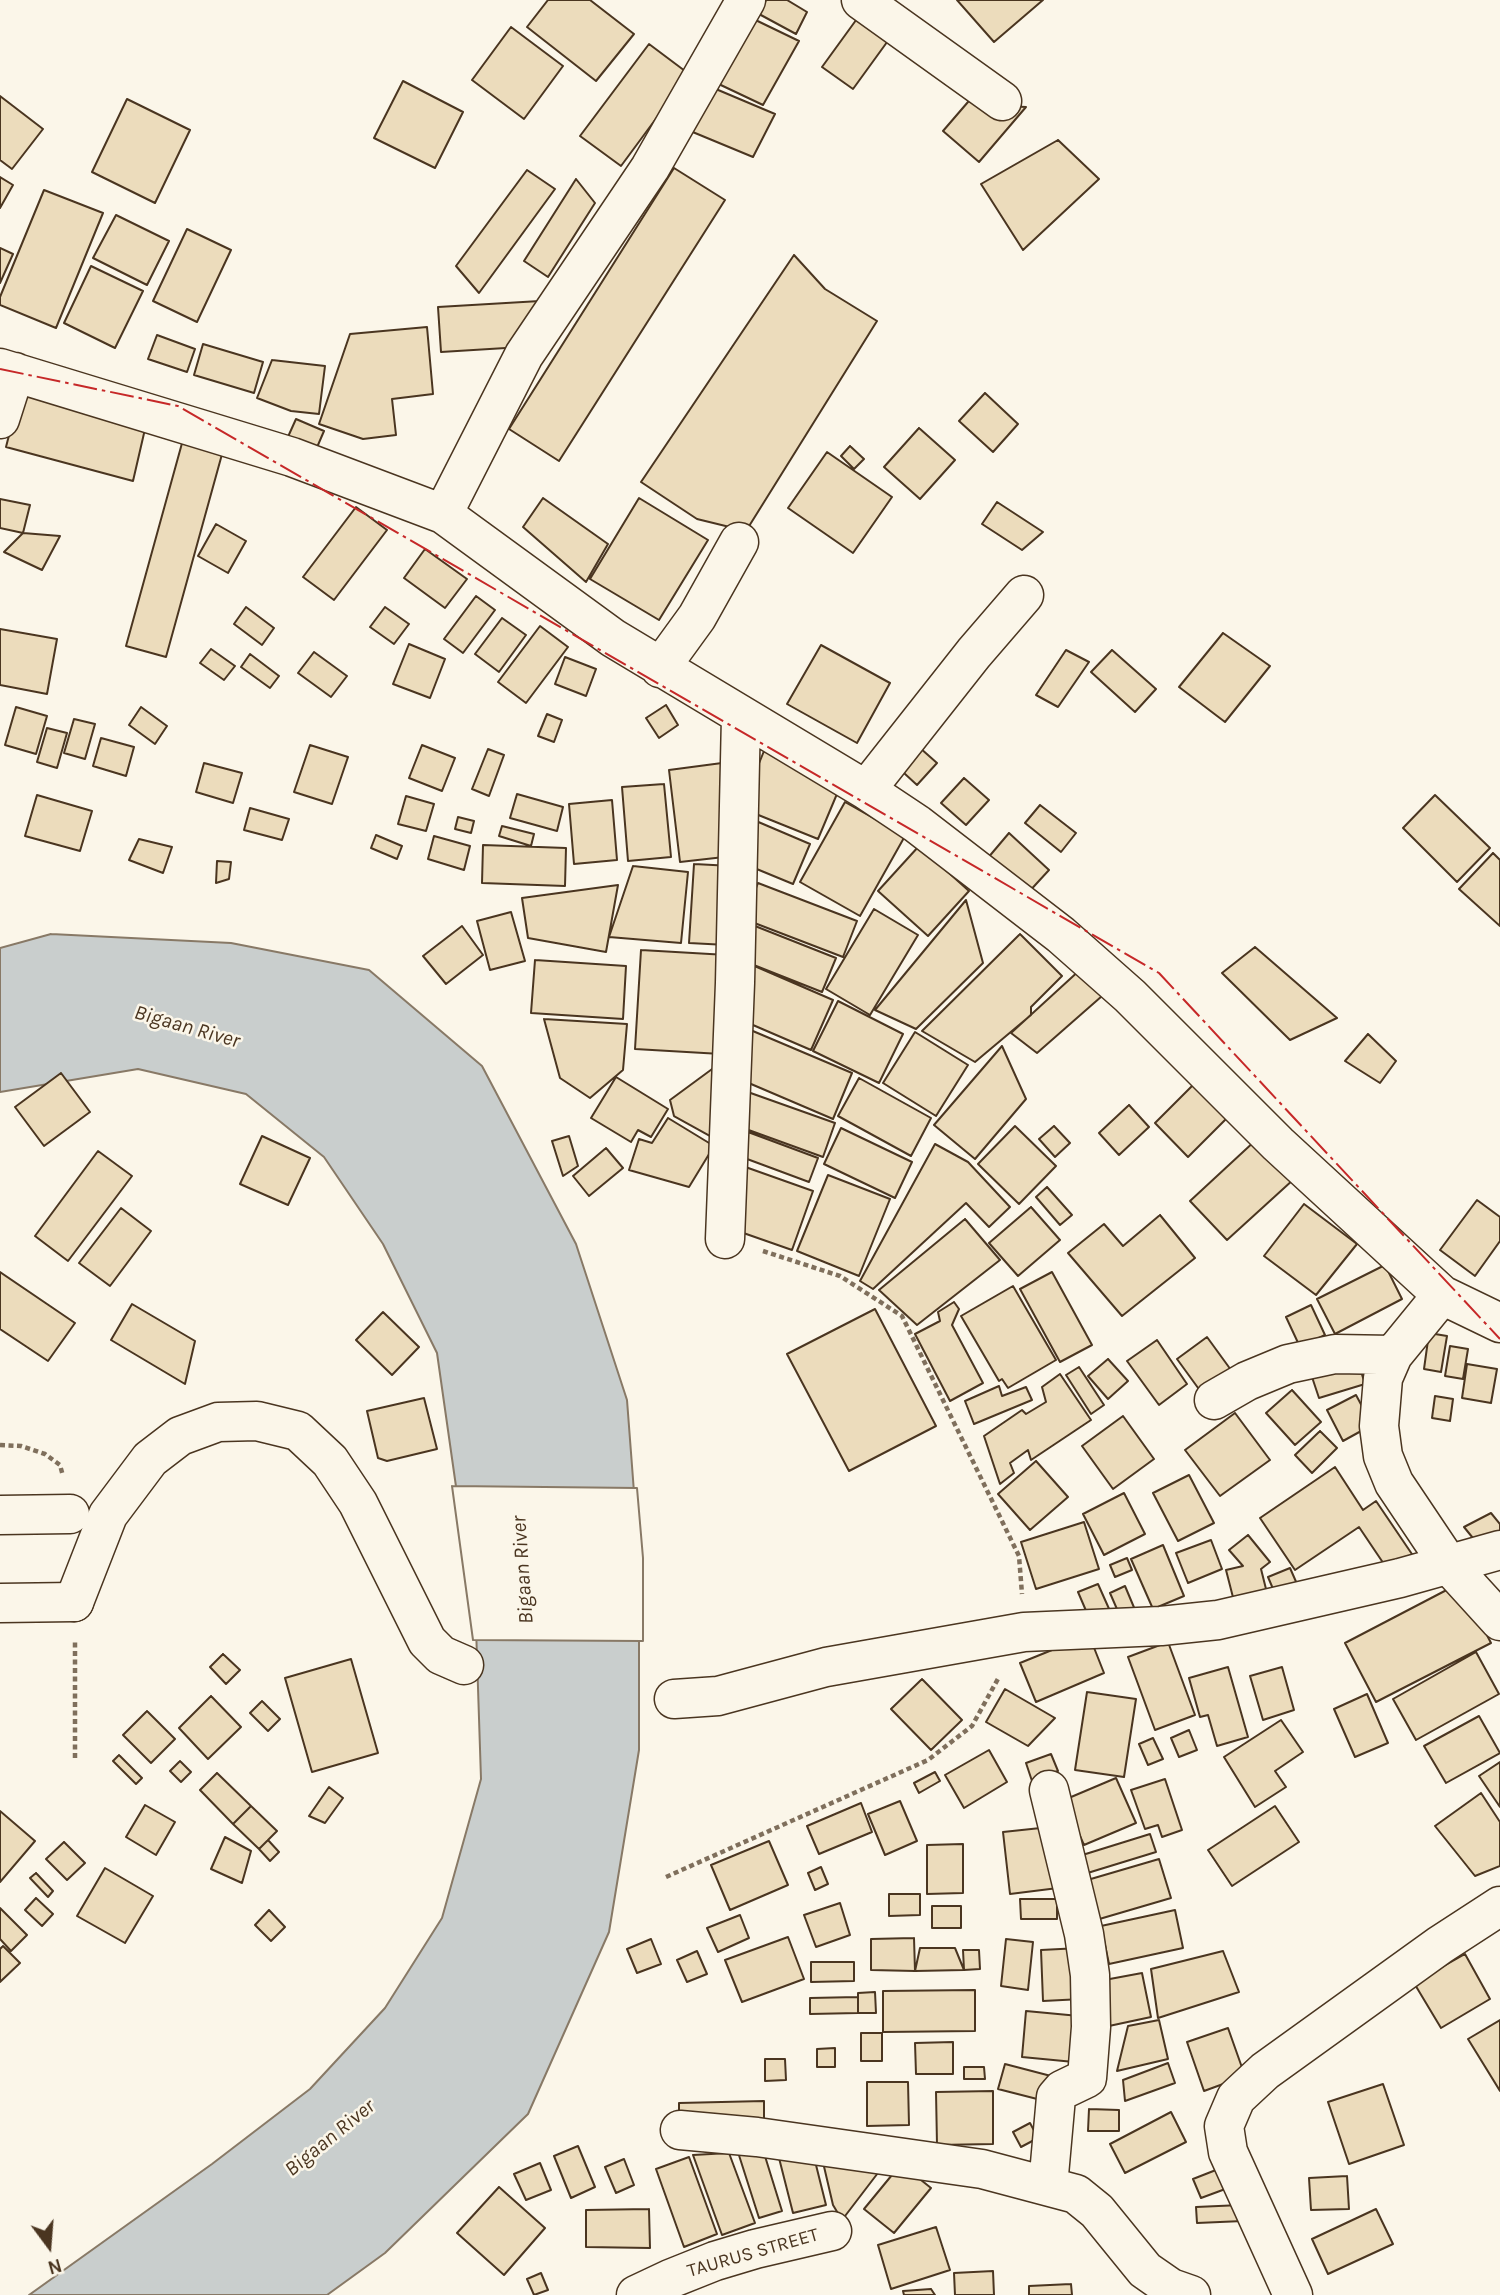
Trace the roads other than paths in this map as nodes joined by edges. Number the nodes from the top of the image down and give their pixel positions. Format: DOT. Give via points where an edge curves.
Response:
graph roads {
  1 [pos="746,0"];
  2 [pos="861,0"];
  3 [pos="1002,101"];
  4 [pos="7,370"];
  5 [pos="0,419"];
  6 [pos="443,514"];
  7 [pos="739,542"];
  8 [pos="1024,595"];
  9 [pos="660,668"];
  10 [pos="741,716"];
  11 [pos="866,790"];
  12 [pos="725,1239"];
  13 [pos="1442,1295"];
  14 [pos="1500,1323"];
  15 [pos="1393,1355"];
  16 [pos="1214,1400"];
  17 [pos="70,1514"];
  18 [pos="0,1515"];
  19 [pos="1500,1550"];
  20 [pos="1449,1565"];
  21 [pos="0,1603"];
  22 [pos="1500,1620"];
  23 [pos="464,1665"];
  24 [pos="674,1699"];
  25 [pos="1049,1790"];
  26 [pos="1500,1906"];
  27 [pos="680,2130"];
  28 [pos="1048,2186"];
  29 [pos="832,2231"];
  30 [pos="636,2295"];
  31 [pos="1191,2295"];
  32 [pos="1293,2295"];
  1 -- 6 [label="street" via="650,168 524,355"];
  2 -- 3 [label="street"];
  4 -- 5 [label="street"];
  4 -- 6 [label="street" via="292,457"];
  6 -- 9 [label="street"];
  7 -- 9 [label="street" via="697,617"];
  8 -- 11 [label="street"];
  9 -- 10 [label="street"];
  10 -- 11 [label="street"];
  10 -- 12 [label="street"];
  11 -- 13 [label="street" via="1061,934"];
  13 -- 14 [label="street"];
  13 -- 15 [label="street"];
  15 -- 16 [label="street" via="1335,1354 1288,1364"];
  15 -- 20 [label="street" via="1380,1400 1383,1457 1394,1483"];
  17 -- 18 [label="street"];
  19 -- 20 [label="street"];
  20 -- 22 [label="street"];
  20 -- 24 [label="street" via="1218,1620 1024,1632 826,1667 718,1696"];
  21 -- 23 [label="street" via="74,1602 108,1515 150,1459 180,1436 218,1422 257,1421 298,1431 330,1461 358,1503 427,1641 441,1655"];
  25 -- 28 [label="street" via="1084,1934 1091,2027 1087,2078 1056,2097"];
  26 -- 32 [label="street" via="1265,2071 1237,2098 1224,2126 1228,2152"];
  27 -- 28 [label="street" via="982,2168"];
  28 -- 31 [label="street" via="1076,2194 1097,2211 1145,2270"];
  29 -- 30 [label="street, TAURUS STREET" via="715,2261"];
}
